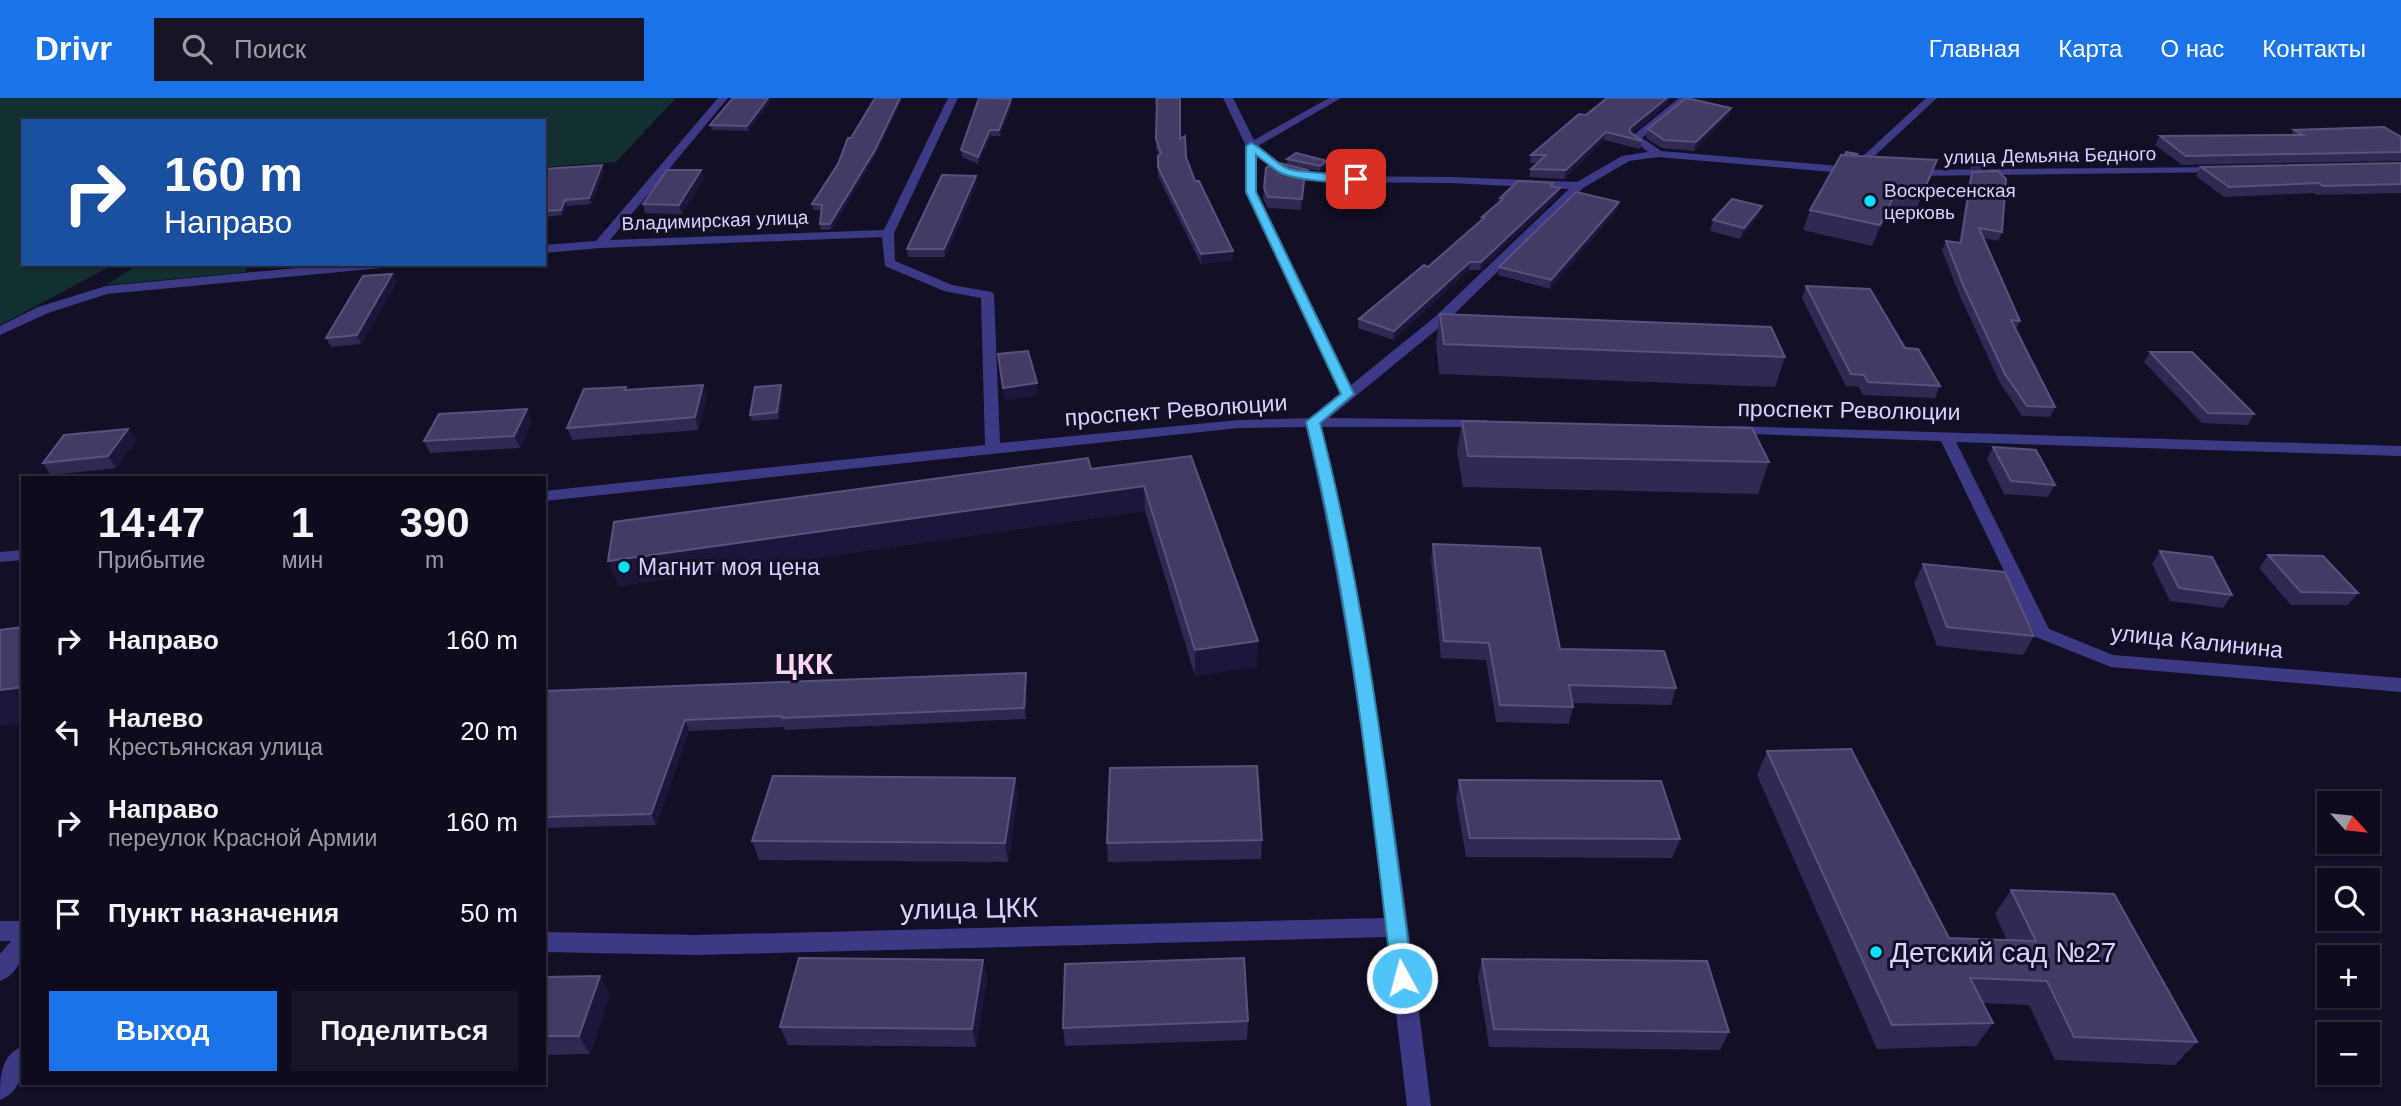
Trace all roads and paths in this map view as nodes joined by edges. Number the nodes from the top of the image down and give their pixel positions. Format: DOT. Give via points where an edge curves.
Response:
graph roads {
  1 [pos="723,98"];
  2 [pos="953,98"];
  3 [pos="1228,98"];
  4 [pos="1336,98"];
  5 [pos="1685,98"];
  6 [pos="1932,98"];
  7 [pos="1251,146"];
  8 [pos="1658,154"];
  9 [pos="1894,169"];
  10 [pos="2236,170"];
  11 [pos="1854,171"];
  12 [pos="1867,172"];
  13 [pos="1579,186"];
  14 [pos="888,233"];
  15 [pos="600,244"];
  16 [pos="546,249"];
  17 [pos="361,266"];
  18 [pos="0,331"];
  19 [pos="1348,394"];
  20 [pos="1313,422"];
  21 [pos="1506,424"];
  22 [pos="1716,430"];
  23 [pos="1946,436"];
  24 [pos="993,448"];
  25 [pos="2401,451"];
  26 [pos="546,496"];
  27 [pos="21,555"];
  28 [pos="0,557"];
  29 [pos="2401,685"];
  30 [pos="1396,927"];
  31 [pos="0,931"];
  32 [pos="21,931"];
  33 [pos="546,942"];
  34 [pos="21,945"];
  35 [pos="0,971"];
  36 [pos="21,1060"];
  37 [pos="0,1088"];
  38 [pos="1419,1106"];
  1 -- 15 [label="street"];
  2 -- 14 [label="street"];
  3 -- 7 [label="street"];
  4 -- 7 [label="street"];
  5 -- 8 [label="street" via="1636,138"];
  6 -- 11 [label="street" via="1882,151"];
  7 -- 13 [label="street" via="1284,171 1333,179"];
  7 -- 19 [label="street" via="1251,192"];
  8 -- 11 [label="street"];
  8 -- 13 [label="street" via="1626,158"];
  9 -- 10 [label="street, улица Демьяна Бедного" via="1923,174"];
  11 -- 12 [label="street"];
  13 -- 19 [label="street" via="1441,319"];
  14 -- 15 [label="street, Владимирская улица"];
  14 -- 24 [label="street" via="889,263 949,288 987,295"];
  15 -- 16 [label="street, Владимирская улица"];
  17 -- 18 [label="street" via="106,290 43,310"];
  19 -- 20 [label="street"];
  20 -- 21 [label="street, проспект Революции"];
  20 -- 24 [label="street, проспект Революции" via="1239,424"];
  20 -- 30 [label="street" via="1335,509 1365,690"];
  22 -- 23 [label="street, проспект Революции"];
  23 -- 25 [label="street, проспект Революции"];
  23 -- 29 [label="street, улица Калинина" via="2042,633 2111,661"];
  24 -- 26 [label="street, проспект Революции"];
  27 -- 28 [label="street"];
  30 -- 33 [label="street, улица ЦКК" via="697,945"];
  30 -- 38 [label="street"];
  31 -- 32 [label="street"];
  34 -- 35 [label="street"];
  36 -- 37 [label="street"];
}
